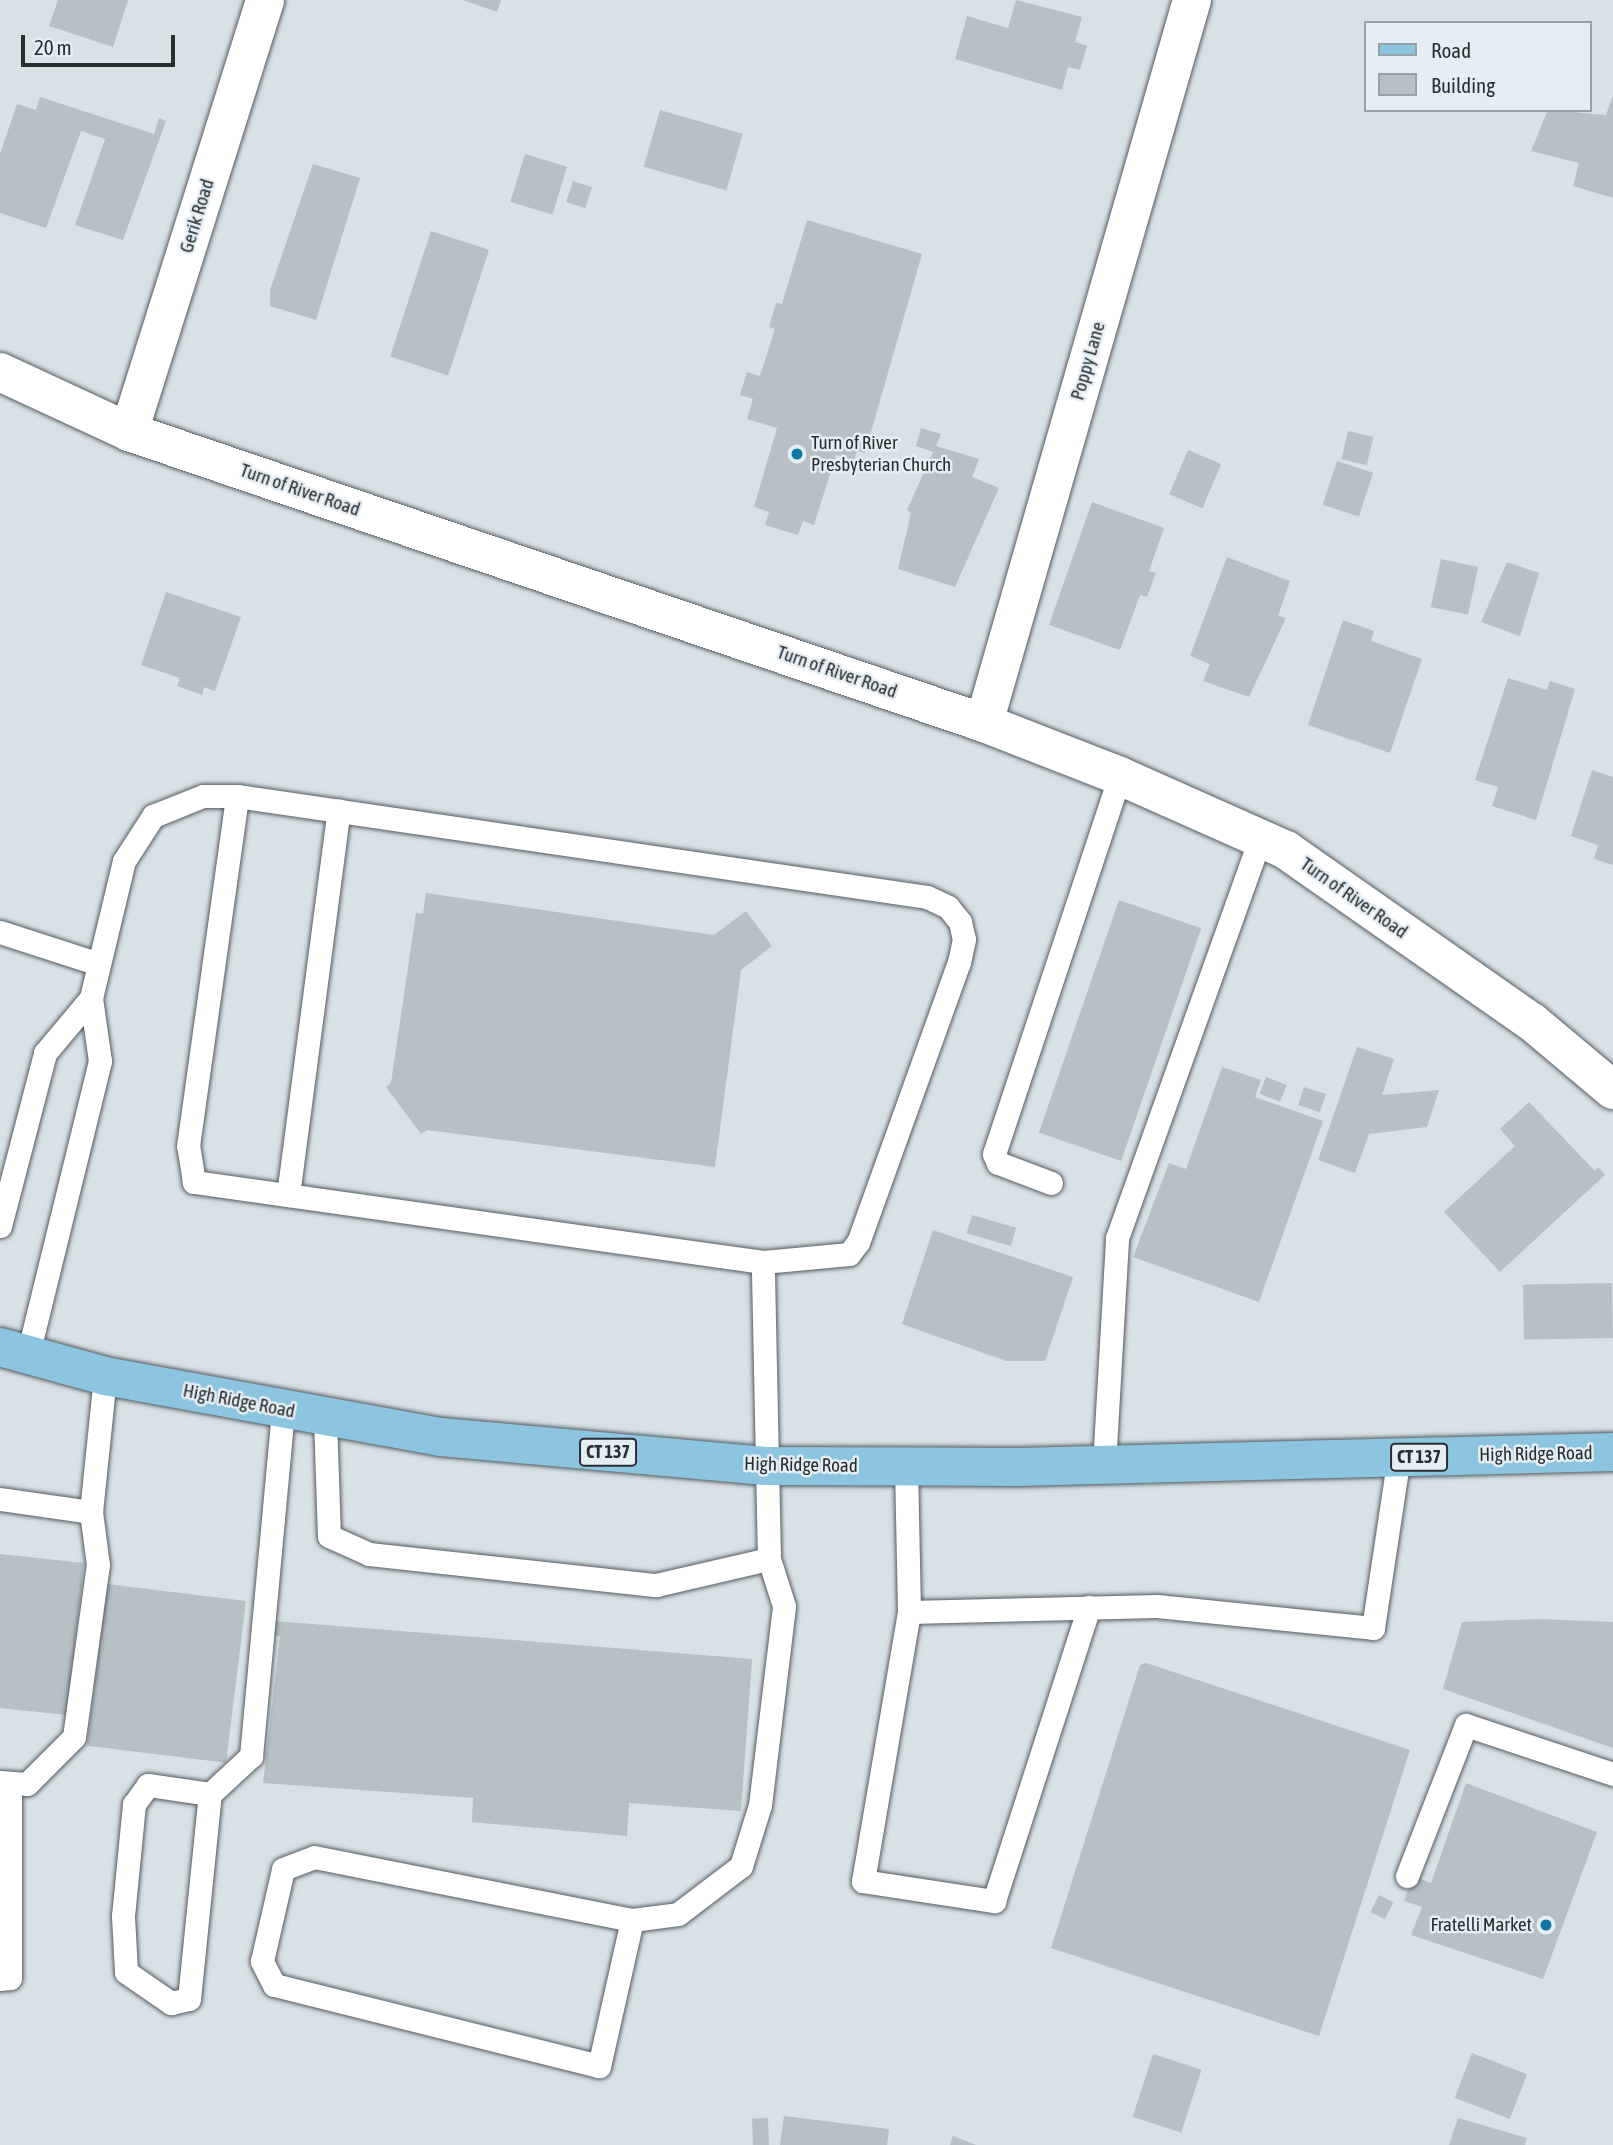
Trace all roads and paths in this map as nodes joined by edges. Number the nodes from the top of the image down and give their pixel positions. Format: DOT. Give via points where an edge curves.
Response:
graph roads {
  1 [pos="265,0"];
  2 [pos="1192,0"];
  3 [pos="0,372"];
  4 [pos="129,432"];
  5 [pos="984,723"];
  6 [pos="1120,776"];
  7 [pos="237,796"];
  8 [pos="339,810"];
  9 [pos="1260,838"];
  10 [pos="0,932"];
  11 [pos="99,964"];
  12 [pos="90,999"];
  13 [pos="1613,1090"];
  14 [pos="1051,1183"];
  15 [pos="288,1195"];
  16 [pos="0,1226"];
  17 [pos="763,1262"];
  18 [pos="14,1351"];
  19 [pos="105,1376"];
  20 [pos="283,1409"];
  21 [pos="325,1417"];
  22 [pos="1613,1452"];
  23 [pos="1399,1457"];
  24 [pos="1104,1465"];
  25 [pos="766,1466"];
  26 [pos="906,1467"];
  27 [pos="0,1499"];
  28 [pos="91,1512"];
  29 [pos="769,1559"];
  30 [pos="1089,1608"];
  31 [pos="909,1612"];
  32 [pos="1613,1774"];
  33 [pos="5,1782"];
  34 [pos="210,1794"];
  35 [pos="1406,1876"];
  36 [pos="632,1920"];
  37 [pos="0,1979"];
  1 -- 4 [label="street, Gerik Road"];
  2 -- 5 [label="street, Poppy Lane"];
  3 -- 4 [label="street, Turn of River Road"];
  4 -- 5 [label="street, Turn of River Road"];
  5 -- 6 [label="street, Turn of River Road"];
  6 -- 9 [label="street, Turn of River Road"];
  6 -- 14 [label="lane" via="994,1154 998,1163"];
  7 -- 8 [label="lane"];
  7 -- 11 [label="lane" via="203,796 153,816 124,861"];
  7 -- 15 [label="lane" via="188,1171 194,1181"];
  8 -- 15 [label="lane"];
  8 -- 17 [label="lane" via="897,891 948,907 964,939 959,962 858,1242 849,1254"];
  9 -- 13 [label="street, Turn of River Road" via="1286,850 1532,1022"];
  9 -- 24 [label="lane" via="1117,1238"];
  10 -- 11 [label="lane"];
  11 -- 12 [label="lane"];
  12 -- 16 [label="lane" via="45,1053"];
  12 -- 18 [label="lane" via="100,1061"];
  15 -- 17 [label="lane"];
  17 -- 25 [label="lane"];
  18 -- 19 [label="main road, High Ridge Road / CT 137"];
  19 -- 20 [label="main road, High Ridge Road / CT 137"];
  19 -- 28 [label="lane"];
  20 -- 21 [label="main road, High Ridge Road / CT 137"];
  20 -- 34 [label="lane" via="251,1756"];
  21 -- 25 [label="main road, High Ridge Road / CT 137" via="441,1437"];
  21 -- 29 [label="lane" via="329,1536 369,1553 656,1585"];
  22 -- 23 [label="main road, High Ridge Road / CT 137"];
  23 -- 24 [label="main road, High Ridge Road / CT 137"];
  23 -- 30 [label="lane" via="1373,1628 1157,1606"];
  24 -- 26 [label="main road, High Ridge Road / CT 137"];
  25 -- 26 [label="main road, High Ridge Road / CT 137"];
  25 -- 29 [label="lane"];
  26 -- 31 [label="lane"];
  27 -- 28 [label="lane"];
  28 -- 33 [label="lane" via="98,1564 74,1737 27,1784"];
  29 -- 36 [label="lane" via="784,1606 760,1805 741,1866 678,1914"];
  30 -- 31 [label="lane"];
  30 -- 31 [label="lane" via="994,1901 863,1881"];
  32 -- 35 [label="lane" via="1465,1725"];
  33 -- 37 [label="lane" via="10,1978"];
  34 -- 34 [label="lane" via="148,1785 134,1804 123,1916 126,1972 171,2003 190,1999"];
  36 -- 36 [label="lane" via="314,1857 283,1869 262,1961 274,1985 599,2066"];
}
